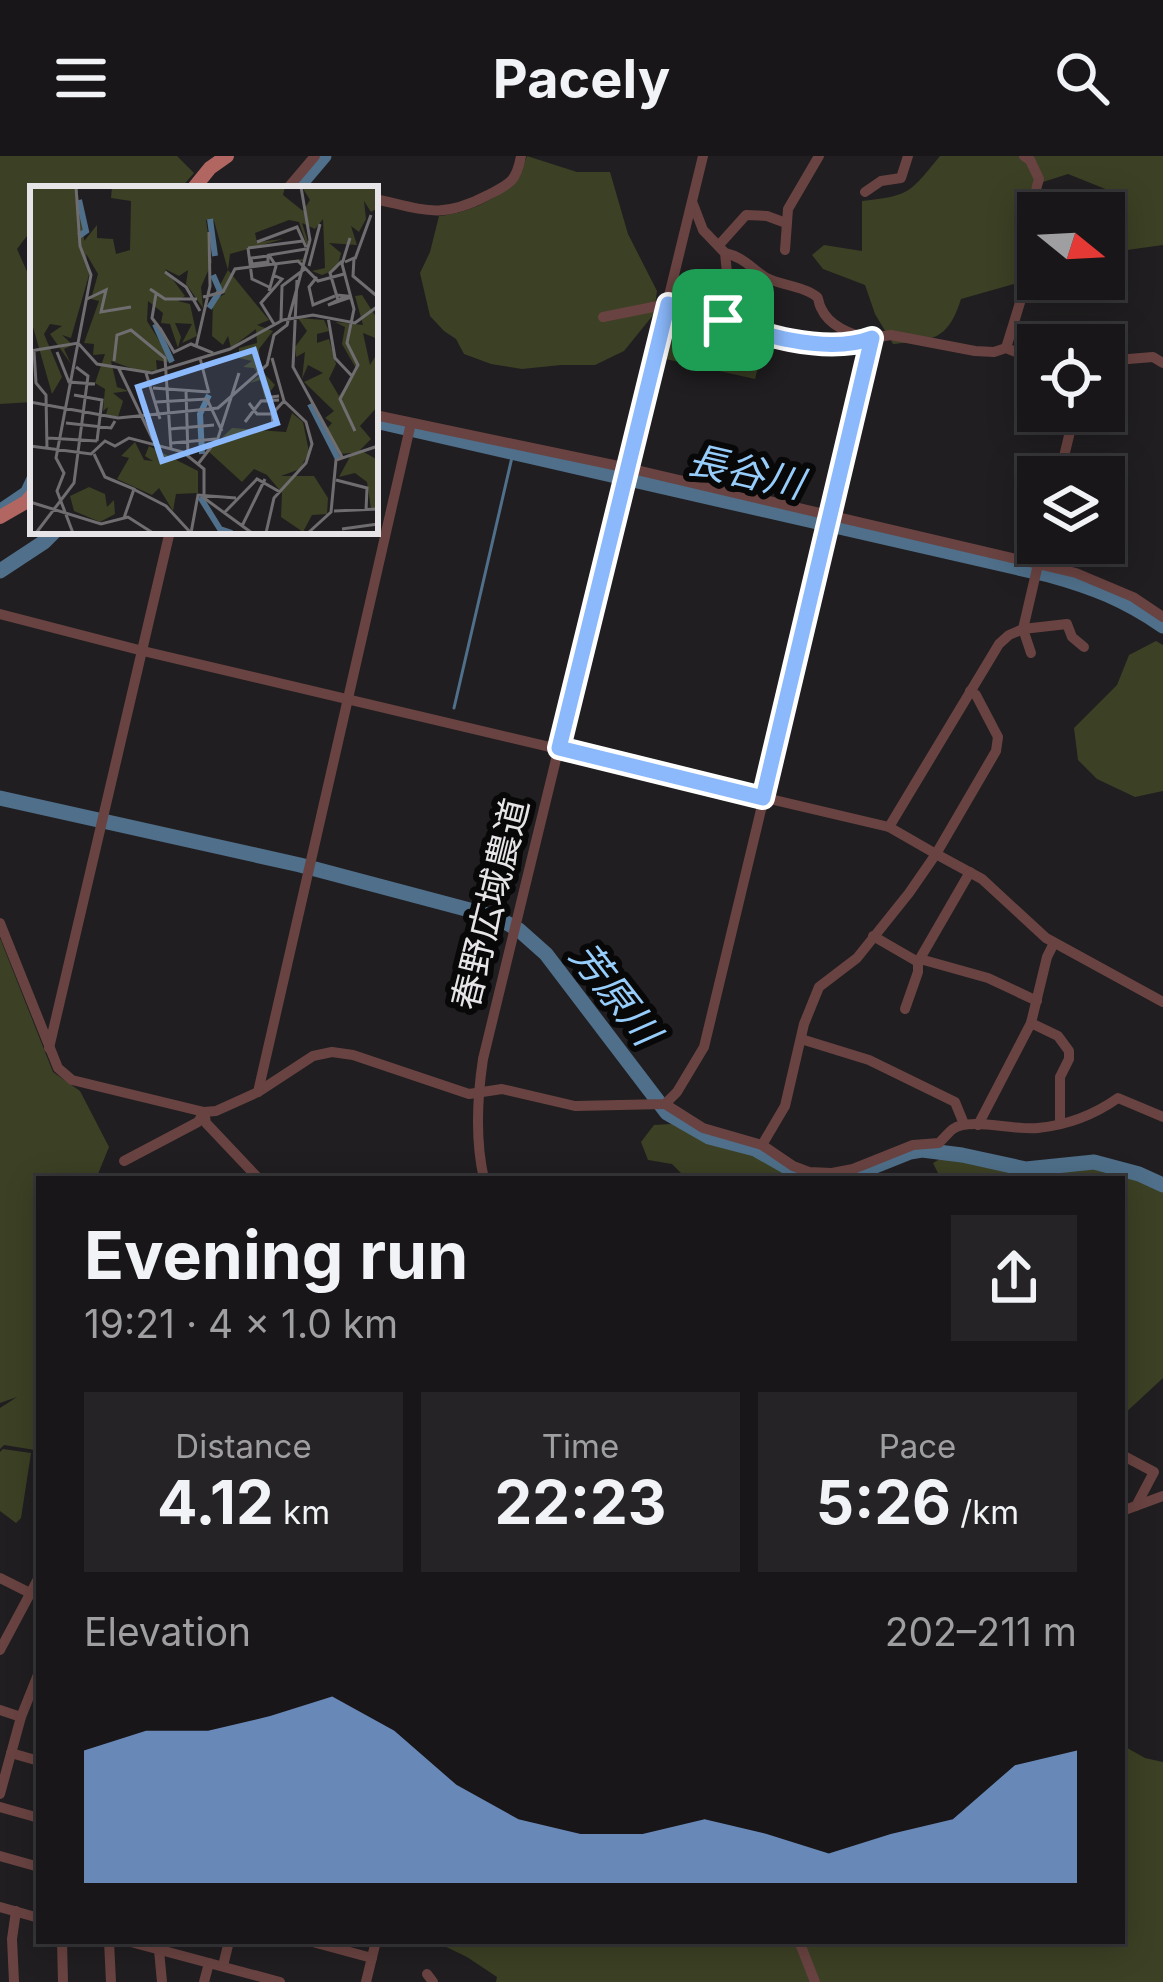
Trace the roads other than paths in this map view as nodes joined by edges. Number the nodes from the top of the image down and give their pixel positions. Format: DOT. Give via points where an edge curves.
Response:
graph roads {
  1 [pos="227,156"];
  2 [pos="315,156"];
  3 [pos="521,156"];
  4 [pos="703,156"];
  5 [pos="818,156"];
  6 [pos="908,156"];
  7 [pos="1024,156"];
  8 [pos="195,186"];
  9 [pos="290,186"];
  10 [pos="865,192"];
  11 [pos="378,200"];
  12 [pos="692,201"];
  13 [pos="786,223"];
  14 [pos="722,249"];
  15 [pos="785,250"];
  16 [pos="668,304"];
  17 [pos="603,317"];
  18 [pos="723,320"];
  19 [pos="872,338"];
  20 [pos="1161,345"];
  21 [pos="1006,348"];
  22 [pos="1017,352"];
  23 [pos="1158,360"];
  24 [pos="1125,361"];
  25 [pos="378,416"];
  26 [pos="411,423"];
  27 [pos="628,469"];
  28 [pos="30,497"];
  29 [pos="0,517"];
  30 [pos="830,521"];
  31 [pos="169,534"];
  32 [pos="1038,564"];
  33 [pos="1037,570"];
  34 [pos="0,614"];
  35 [pos="1163,617"];
  36 [pos="1023,629"];
  37 [pos="1084,647"];
  38 [pos="142,651"];
  39 [pos="1031,653"];
  40 [pos="970,691"];
  41 [pos="346,699"];
  42 [pos="559,748"];
  43 [pos="763,798"];
  44 [pos="889,826"];
  45 [pos="936,854"];
  46 [pos="970,872"];
  47 [pos="0,923"];
  48 [pos="873,936"];
  49 [pos="1054,943"];
  50 [pos="919,960"];
  51 [pos="1037,1001"];
  52 [pos="1163,1002"];
  53 [pos="905,1009"];
  54 [pos="1031,1023"];
  55 [pos="802,1039"];
  56 [pos="49,1048"];
  57 [pos="258,1092"];
  58 [pos="478,1093"];
  59 [pos="660,1105"];
  60 [pos="204,1112"];
  61 [pos="1163,1117"];
  62 [pos="971,1124"];
  63 [pos="1060,1124"];
  64 [pos="762,1145"];
  65 [pos="124,1161"];
  66 [pos="256,1176"];
  67 [pos="484,1176"];
  68 [pos="1125,1457"];
  69 [pos="1163,1496"];
  70 [pos="1136,1506"];
  71 [pos="1125,1510"];
  72 [pos="0,1578"];
  73 [pos="36,1582"];
  74 [pos="30,1593"];
  75 [pos="0,1650"];
  76 [pos="36,1680"];
  77 [pos="0,1710"];
  78 [pos="21,1717"];
  79 [pos="6,1758"];
  80 [pos="36,1761"];
  81 [pos="0,1794"];
  82 [pos="0,1807"];
  83 [pos="36,1817"];
  84 [pos="0,1856"];
  85 [pos="36,1866"];
  86 [pos="0,1907"];
  87 [pos="16,1911"];
  88 [pos="36,1917"];
  89 [pos="62,1944"];
  90 [pos="109,1944"];
  91 [pos="228,1944"];
  92 [pos="320,1944"];
  93 [pos="375,1944"];
  94 [pos="800,1944"];
  95 [pos="160,1945"];
  96 [pos="371,1958"];
  97 [pos="216,1964"];
  98 [pos="273,1981"];
  99 [pos="14,1982"];
  100 [pos="63,1982"];
  101 [pos="111,1982"];
  102 [pos="162,1982"];
  103 [pos="204,1982"];
  104 [pos="366,1982"];
  105 [pos="815,1982"];
  1 -- 8 [label="main road"];
  2 -- 9 [label="street"];
  3 -- 11 [label="street" via="511,183 462,209"];
  4 -- 12 [label="street, 春野広域農道"];
  5 -- 13 [label="street"];
  6 -- 10 [label="street" via="901,178"];
  7 -- 21 [label="street" via="1039,179 1036,234"];
  12 -- 14 [label="street" via="703,230"];
  12 -- 16 [label="street, 春野広域農道"];
  13 -- 14 [label="street" via="746,215"];
  13 -- 15 [label="street"];
  14 -- 18 [label="street" via="729,293"];
  14 -- 19 [label="street" via="765,277 812,293 832,322"];
  16 -- 17 [label="street"];
  16 -- 18 [label="street"];
  16 -- 27 [label="street, 春野広域農道"];
  18 -- 19 [label="street" via="804,344"];
  19 -- 21 [label="street"];
  19 -- 30 [label="street"];
  20 -- 23 [label="street"];
  21 -- 22 [label="street"];
  23 -- 24 [label="street"];
  25 -- 26 [label="street"];
  26 -- 27 [label="street"];
  26 -- 41 [label="street"];
  27 -- 30 [label="street"];
  27 -- 42 [label="street, 春野広域農道"];
  28 -- 29 [label="main road"];
  30 -- 33 [label="street"];
  30 -- 43 [label="street"];
  31 -- 38 [label="street"];
  32 -- 33 [label="street"];
  33 -- 35 [label="street" via="1076,573"];
  33 -- 36 [label="street"];
  34 -- 38 [label="street"];
  36 -- 37 [label="street" via="1067,624"];
  36 -- 39 [label="street"];
  36 -- 40 [label="street" via="999,644"];
  38 -- 41 [label="street"];
  38 -- 56 [label="street"];
  40 -- 44 [label="street"];
  40 -- 45 [label="street" via="998,737 996,751"];
  41 -- 42 [label="street"];
  41 -- 57 [label="street"];
  42 -- 43 [label="street"];
  42 -- 58 [label="street, 春野広域農道"];
  43 -- 44 [label="street"];
  43 -- 59 [label="street" via="704,1048"];
  44 -- 45 [label="street"];
  45 -- 46 [label="street"];
  45 -- 48 [label="street"];
  46 -- 49 [label="street"];
  46 -- 50 [label="street"];
  47 -- 56 [label="street"];
  48 -- 50 [label="street"];
  48 -- 55 [label="street" via="819,987"];
  49 -- 51 [label="street"];
  49 -- 52 [label="street"];
  50 -- 51 [label="street"];
  50 -- 53 [label="street"];
  51 -- 54 [label="street"];
  54 -- 62 [label="street"];
  54 -- 63 [label="street" via="1069,1051"];
  55 -- 62 [label="street" via="869,1060 955,1102"];
  55 -- 64 [label="street" via="785,1106"];
  56 -- 60 [label="street" via="72,1080"];
  57 -- 58 [label="street" via="332,1052"];
  57 -- 60 [label="street"];
  58 -- 59 [label="street" via="502,1089 575,1106"];
  58 -- 67 [label="street, 春野広域農道"];
  59 -- 64 [label="street" via="703,1129"];
  60 -- 65 [label="street"];
  60 -- 66 [label="street"];
  61 -- 63 [label="street" via="1118,1097"];
  62 -- 63 [label="street"];
  62 -- 64 [label="street" via="940,1143 832,1173 793,1166"];
  68 -- 70 [label="street" via="1154,1472"];
  69 -- 70 [label="street"];
  70 -- 71 [label="street"];
  72 -- 74 [label="street"];
  73 -- 74 [label="street"];
  74 -- 75 [label="street"];
  76 -- 78 [label="street"];
  77 -- 78 [label="street"];
  78 -- 79 [label="street"];
  79 -- 80 [label="street"];
  79 -- 81 [label="street"];
  82 -- 83 [label="street"];
  84 -- 85 [label="street"];
  86 -- 87 [label="street"];
  87 -- 88 [label="street"];
  87 -- 99 [label="street"];
  89 -- 100 [label="street"];
  90 -- 101 [label="street"];
  91 -- 97 [label="street"];
  92 -- 96 [label="street"];
  93 -- 96 [label="street"];
  94 -- 105 [label="street"];
  95 -- 97 [label="street"];
  95 -- 102 [label="street"];
  96 -- 104 [label="street"];
  97 -- 98 [label="street"];
  97 -- 103 [label="street"];
}
